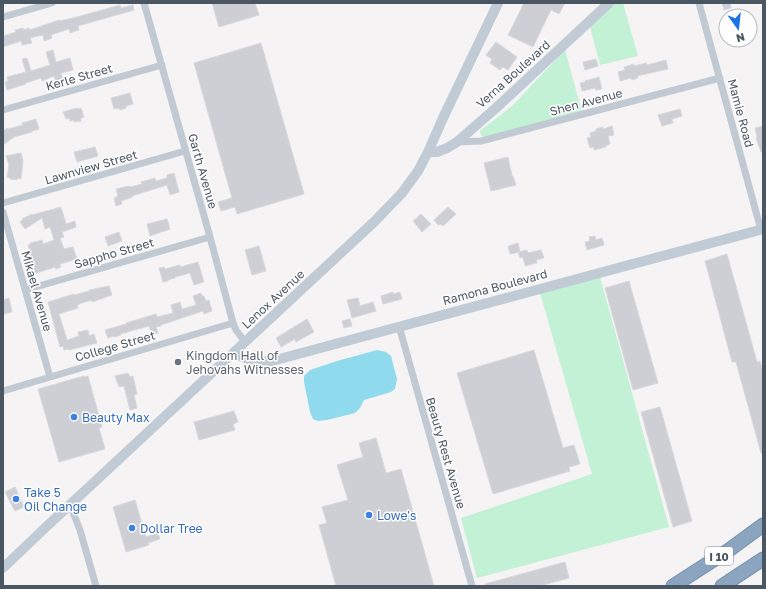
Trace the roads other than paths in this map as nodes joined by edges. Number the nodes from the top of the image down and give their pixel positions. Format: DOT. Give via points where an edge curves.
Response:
graph roads {
  1 [pos="52,3"];
  2 [pos="144,3"];
  3 [pos="498,3"];
  4 [pos="609,3"];
  5 [pos="699,3"];
  6 [pos="3,17"];
  7 [pos="162,65"];
  8 [pos="720,78"];
  9 [pos="3,110"];
  10 [pos="457,142"];
  11 [pos="186,151"];
  12 [pos="428,152"];
  13 [pos="3,203"];
  14 [pos="3,212"];
  15 [pos="762,229"];
  16 [pos="210,237"];
  17 [pos="25,290"];
  18 [pos="233,323"];
  19 [pos="399,326"];
  20 [pos="245,342"];
  21 [pos="234,353"];
  22 [pos="50,377"];
  23 [pos="3,390"];
  24 [pos="70,505"];
  25 [pos="763,525"];
  26 [pos="763,559"];
  27 [pos="3,568"];
  28 [pos="96,586"];
  29 [pos="472,586"];
  30 [pos="673,586"];
  31 [pos="722,586"];
  1 -- 6 [label="street"];
  2 -- 7 [label="street, Garth Avenue"];
  3 -- 12 [label="street, Lenox Avenue"];
  4 -- 10 [label="street, Verna Boulevard"];
  5 -- 8 [label="street, Mamie Road"];
  7 -- 9 [label="street, Kerle Street"];
  7 -- 11 [label="street, Garth Avenue"];
  8 -- 10 [label="street, Shen Avenue" via="482,141"];
  8 -- 15 [label="street, Mamie Road"];
  10 -- 12 [label="street, Verna Boulevard" via="437,152"];
  11 -- 13 [label="street, Lawnview Street"];
  11 -- 16 [label="street, Garth Avenue"];
  12 -- 20 [label="street, Lenox Avenue" via="418,171 385,212"];
  14 -- 17 [label="street, Mikael Avenue"];
  15 -- 19 [label="street, Ramona Boulevard"];
  16 -- 17 [label="street, Sappho Street"];
  16 -- 18 [label="street, Garth Avenue"];
  17 -- 22 [label="street, Mikael Avenue"];
  18 -- 20 [label="street, Garth Avenue"];
  18 -- 22 [label="street, College Street"];
  19 -- 21 [label="street, Ramona Boulevard" via="272,361 254,362"];
  19 -- 29 [label="street, Beauty Rest Avenue"];
  20 -- 21 [label="street, Lenox Avenue"];
  21 -- 24 [label="street, Lenox Avenue"];
  22 -- 23 [label="street, College Street"];
  24 -- 27 [label="street, Lenox Avenue"];
  24 -- 28 [label="street"];
  25 -- 30 [label="highway, I 10"];
  26 -- 31 [label="highway, I 10"];
}
